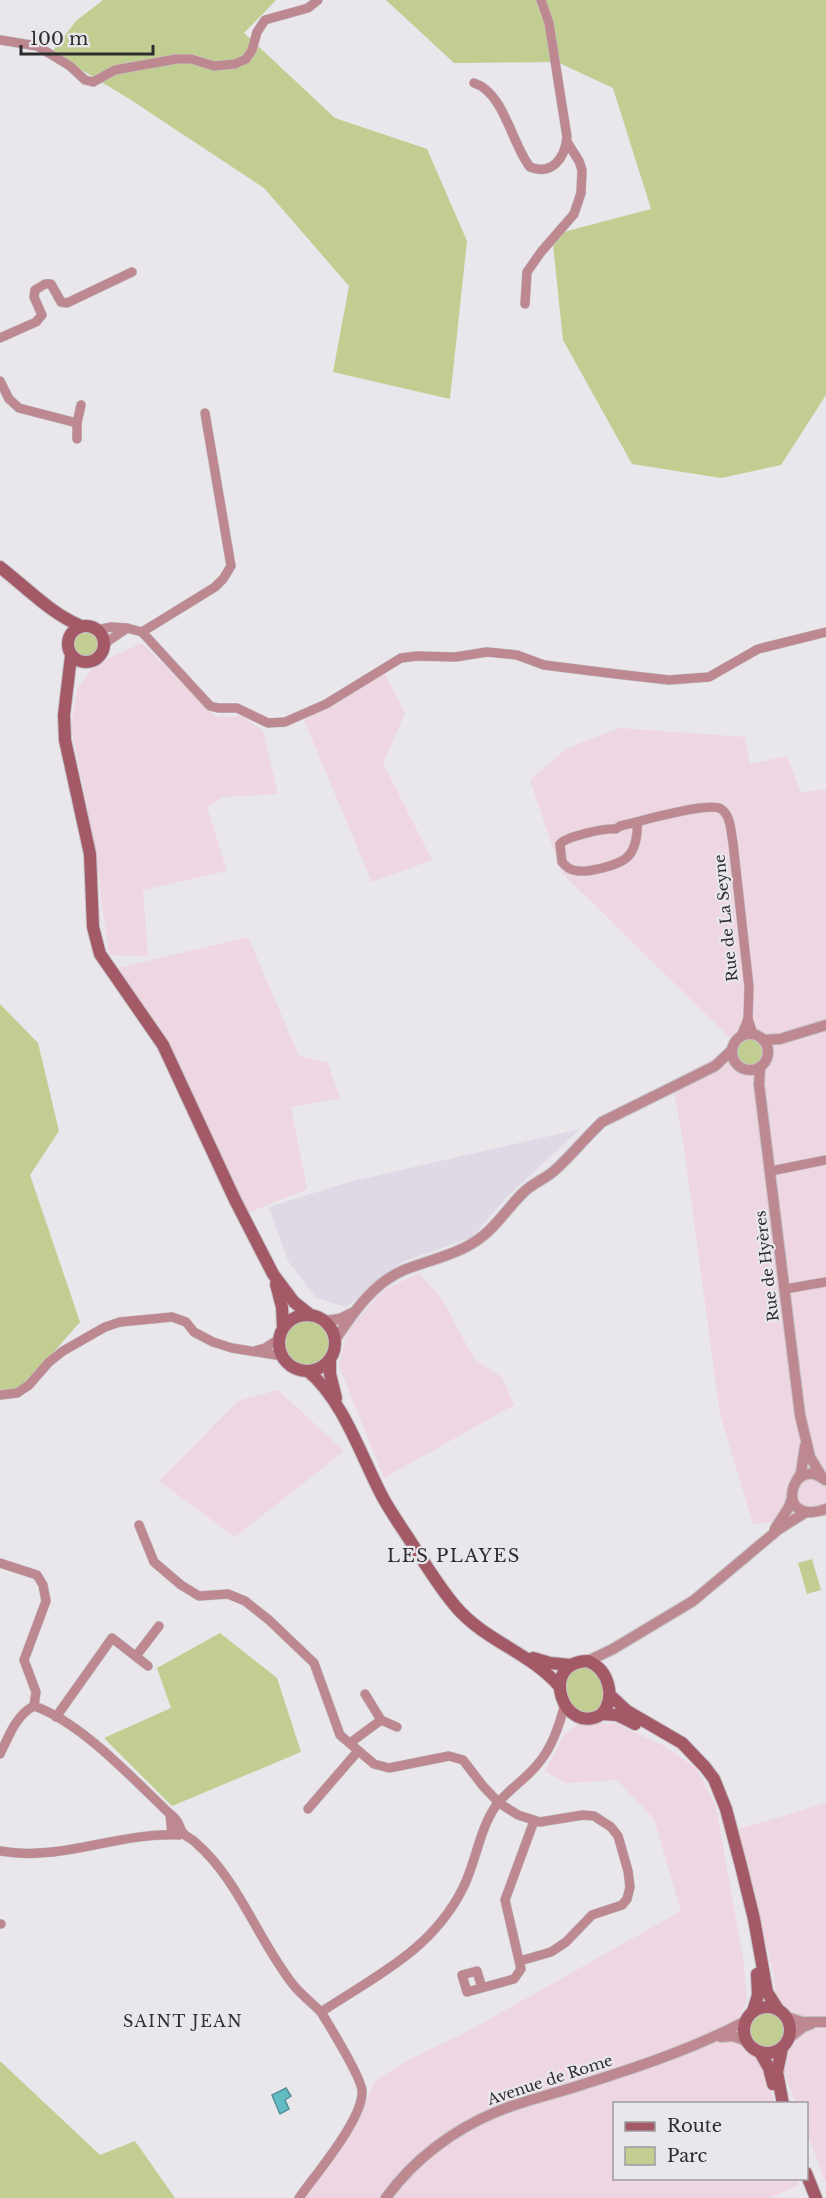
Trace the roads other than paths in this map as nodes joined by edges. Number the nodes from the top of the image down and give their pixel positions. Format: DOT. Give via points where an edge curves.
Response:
graph roads {
  1 [pos="318,0"];
  2 [pos="541,0"];
  3 [pos="0,40"];
  4 [pos="474,83"];
  5 [pos="567,142"];
  6 [pos="132,272"];
  7 [pos="525,304"];
  8 [pos="0,338"];
  9 [pos="0,381"];
  10 [pos="81,405"];
  11 [pos="205,412"];
  12 [pos="77,423"];
  13 [pos="77,439"];
  14 [pos="0,567"];
  15 [pos="0,576"];
  16 [pos="81,627"];
  17 [pos="127,628"];
  18 [pos="97,630"];
  19 [pos="142,632"];
  20 [pos="826,632"];
  21 [pos="68,639"];
  22 [pos="104,647"];
  23 [pos="71,656"];
  24 [pos="87,663"];
  25 [pos="64,716"];
  26 [pos="637,822"];
  27 [pos="826,1025"];
  28 [pos="756,1040"];
  29 [pos="732,1050"];
  30 [pos="737,1064"];
  31 [pos="715,1066"];
  32 [pos="755,1068"];
  33 [pos="826,1160"];
  34 [pos="771,1171"];
  35 [pos="273,1274"];
  36 [pos="826,1282"];
  37 [pos="785,1289"];
  38 [pos="352,1313"];
  39 [pos="309,1314"];
  40 [pos="326,1322"];
  41 [pos="281,1333"];
  42 [pos="335,1340"];
  43 [pos="255,1351"];
  44 [pos="282,1356"];
  45 [pos="330,1359"];
  46 [pos="308,1371"];
  47 [pos="0,1395"];
  48 [pos="339,1408"];
  49 [pos="806,1443"];
  50 [pos="824,1479"];
  51 [pos="797,1480"];
  52 [pos="792,1498"];
  53 [pos="824,1508"];
  54 [pos="806,1512"];
  55 [pos="139,1525"];
  56 [pos="770,1537"];
  57 [pos="0,1563"];
  58 [pos="159,1626"];
  59 [pos="613,1649"];
  60 [pos="521,1654"];
  61 [pos="136,1656"];
  62 [pos="588,1661"];
  63 [pos="148,1665"];
  64 [pos="570,1665"];
  65 [pos="604,1674"];
  66 [pos="560,1687"];
  67 [pos="365,1694"];
  68 [pos="610,1695"];
  69 [pos="565,1704"];
  70 [pos="34,1706"];
  71 [pos="602,1714"];
  72 [pos="56,1717"];
  73 [pos="581,1718"];
  74 [pos="381,1720"];
  75 [pos="398,1727"];
  76 [pos="555,1736"];
  77 [pos="350,1743"];
  78 [pos="358,1751"];
  79 [pos="0,1754"];
  80 [pos="499,1803"];
  81 [pos="308,1809"];
  82 [pos="170,1814"];
  83 [pos="534,1821"];
  84 [pos="172,1834"];
  85 [pos="184,1835"];
  86 [pos="0,1851"];
  87 [pos="738,1867"];
  88 [pos="520,1961"];
  89 [pos="482,1988"];
  90 [pos="321,2012"];
  91 [pos="782,2012"];
  92 [pos="749,2016"];
  93 [pos="826,2022"];
  94 [pos="814,2023"];
  95 [pos="711,2038"];
  96 [pos="747,2041"];
  97 [pos="785,2043"];
  98 [pos="760,2052"];
  99 [pos="781,2102"];
  100 [pos="781,2102"];
  101 [pos="808,2176"];
  102 [pos="299,2198"];
  103 [pos="386,2198"];
  104 [pos="816,2198"];
  1 -- 3 [label="street" via="308,8 265,20 246,59 235,64 214,66 176,59 115,70 93,82 37,46"];
  2 -- 5 [label="street"];
  4 -- 5 [label="street" via="493,98 530,167 537,170 554,166"];
  5 -- 7 [label="street" via="582,170 581,193 574,214 527,272"];
  6 -- 8 [label="street" via="67,303 61,302 51,284 45,284 35,290 34,297 42,315 36,322"];
  9 -- 12 [label="street" via="19,408"];
  10 -- 12 [label="street"];
  11 -- 19 [label="street" via="231,566 215,587"];
  12 -- 13 [label="street"];
  14 -- 16 [label="main road" via="50,608"];
  15 -- 21 [label="main road" via="56,621"];
  16 -- 18 [label="main road"];
  16 -- 21 [label="main road"];
  17 -- 18 [label="street"];
  17 -- 19 [label="street"];
  17 -- 22 [label="street"];
  18 -- 22 [label="main road"];
  19 -- 20 [label="street" via="210,706 237,708 268,723 285,722 326,704 401,658 487,652 517,655 544,665 669,680 709,676 758,649"];
  21 -- 23 [label="main road"];
  22 -- 24 [label="main road" via="99,657"];
  23 -- 24 [label="main road"];
  23 -- 25 [label="main road"];
  24 -- 25 [label="main road" via="75,678"];
  25 -- 35 [label="main road" via="67,755 90,854 93,927 100,954 163,1045"];
  26 -- 26 [label="street" via="565,839 560,844 562,862 567,868 581,871 612,865 630,856 637,837"];
  26 -- 28 [label="street, Rue de La Seyne" via="711,807 726,814 733,843 749,987 748,1019"];
  27 -- 28 [label="street" via="780,1039"];
  28 -- 29 [label="street" via="737,1040"];
  28 -- 32 [label="street" via="766,1059"];
  29 -- 30 [label="street"];
  29 -- 31 [label="street"];
  30 -- 31 [label="street"];
  30 -- 32 [label="street"];
  31 -- 38 [label="street" via="602,1122 557,1168 522,1193 484,1235 456,1251 388,1278"];
  32 -- 34 [label="street, Rue de Hyères"];
  33 -- 34 [label="street"];
  34 -- 37 [label="street, Rue de Hyères"];
  35 -- 39 [label="main road" via="294,1302"];
  35 -- 41 [label="main road" via="282,1303"];
  36 -- 37 [label="street"];
  37 -- 49 [label="street, Rue de Hyères"];
  38 -- 40 [label="street"];
  38 -- 42 [label="street"];
  39 -- 40 [label="main road"];
  39 -- 41 [label="main road" via="297,1316"];
  40 -- 42 [label="main road"];
  41 -- 43 [label="street" via="265,1348"];
  41 -- 44 [label="main road"];
  42 -- 45 [label="main road"];
  43 -- 44 [label="street"];
  43 -- 47 [label="street" via="213,1342 186,1322 172,1317 120,1322 63,1351 17,1393"];
  44 -- 46 [label="main road" via="294,1368"];
  45 -- 46 [label="main road" via="320,1368"];
  45 -- 48 [label="main road"];
  46 -- 48 [label="main road"];
  48 -- 60 [label="main road" via="384,1499 432,1575 472,1622"];
  49 -- 50 [label="street, Rue de Hyères"];
  49 -- 51 [label="street, Rue de Hyères"];
  50 -- 51 [label="street" via="809,1474"];
  51 -- 52 [label="street, Rue de Hyères"];
  52 -- 54 [label="street"];
  52 -- 56 [label="street, Rue de Hyères"];
  53 -- 54 [label="street"];
  54 -- 56 [label="street"];
  55 -- 77 [label="street" via="154,1562 182,1585 199,1596 228,1594 245,1601 314,1663 336,1728"];
  56 -- 59 [label="street" via="693,1601"];
  57 -- 70 [label="street" via="37,1575 43,1585 46,1601 24,1660 36,1692"];
  58 -- 61 [label="street"];
  59 -- 62 [label="street"];
  59 -- 65 [label="street"];
  60 -- 64 [label="main road"];
  60 -- 66 [label="main road"];
  61 -- 63 [label="street"];
  61 -- 72 [label="street" via="112,1638"];
  62 -- 64 [label="main road"];
  62 -- 65 [label="main road"];
  64 -- 66 [label="main road" via="562,1675"];
  65 -- 68 [label="main road"];
  66 -- 69 [label="main road"];
  67 -- 74 [label="street"];
  68 -- 71 [label="main road"];
  68 -- 87 [label="main road" via="627,1710 682,1743 714,1779 726,1809"];
  69 -- 73 [label="main road"];
  69 -- 76 [label="street"];
  70 -- 72 [label="street"];
  70 -- 79 [label="street" via="17,1722"];
  71 -- 73 [label="main road" via="592,1719"];
  71 -- 87 [label="main road" via="617,1715 646,1729 691,1760 707,1780"];
  72 -- 82 [label="street" via="94,1743"];
  73 -- 76 [label="street" via="568,1723"];
  74 -- 75 [label="street"];
  74 -- 77 [label="street"];
  76 -- 80 [label="street" via="536,1767"];
  77 -- 78 [label="street"];
  78 -- 80 [label="street" via="374,1764 389,1768 449,1756 463,1760"];
  78 -- 81 [label="street"];
  80 -- 83 [label="street"];
  80 -- 90 [label="street" via="463,1887 428,1938"];
  82 -- 84 [label="street"];
  82 -- 85 [label="street" via="178,1819"];
  83 -- 88 [label="street" via="506,1900"];
  83 -- 88 [label="street" via="583,1815 604,1821 618,1836 630,1887 622,1905 592,1915 551,1952"];
  84 -- 85 [label="street"];
  84 -- 86 [label="street" via="127,1838 48,1854"];
  85 -- 90 [label="street" via="209,1856 289,1978"];
  87 -- 91 [label="main road" via="754,1919 767,1992"];
  87 -- 92 [label="main road" via="756,1963 758,1995"];
  88 -- 89 [label="street" via="521,1969 514,1979"];
  90 -- 102 [label="street" via="362,2090 357,2114"];
  91 -- 92 [label="main road" via="769,2006"];
  91 -- 94 [label="street"];
  91 -- 97 [label="main road" via="791,2031"];
  92 -- 95 [label="street, Avenue de Rome"];
  92 -- 96 [label="main road" via="744,2035"];
  93 -- 94 [label="street"];
  94 -- 97 [label="street" via="802,2027"];
  95 -- 96 [label="street, Avenue de Rome" via="733,2036"];
  95 -- 103 [label="street, Avenue de Rome" via="478,2120 421,2159"];
  96 -- 98 [label="main road"];
  97 -- 98 [label="main road" via="775,2052"];
  97 -- 99 [label="main road" via="777,2072"];
  98 -- 100 [label="main road" via="770,2068"];
  101 -- 104 [label="main road"];
}
